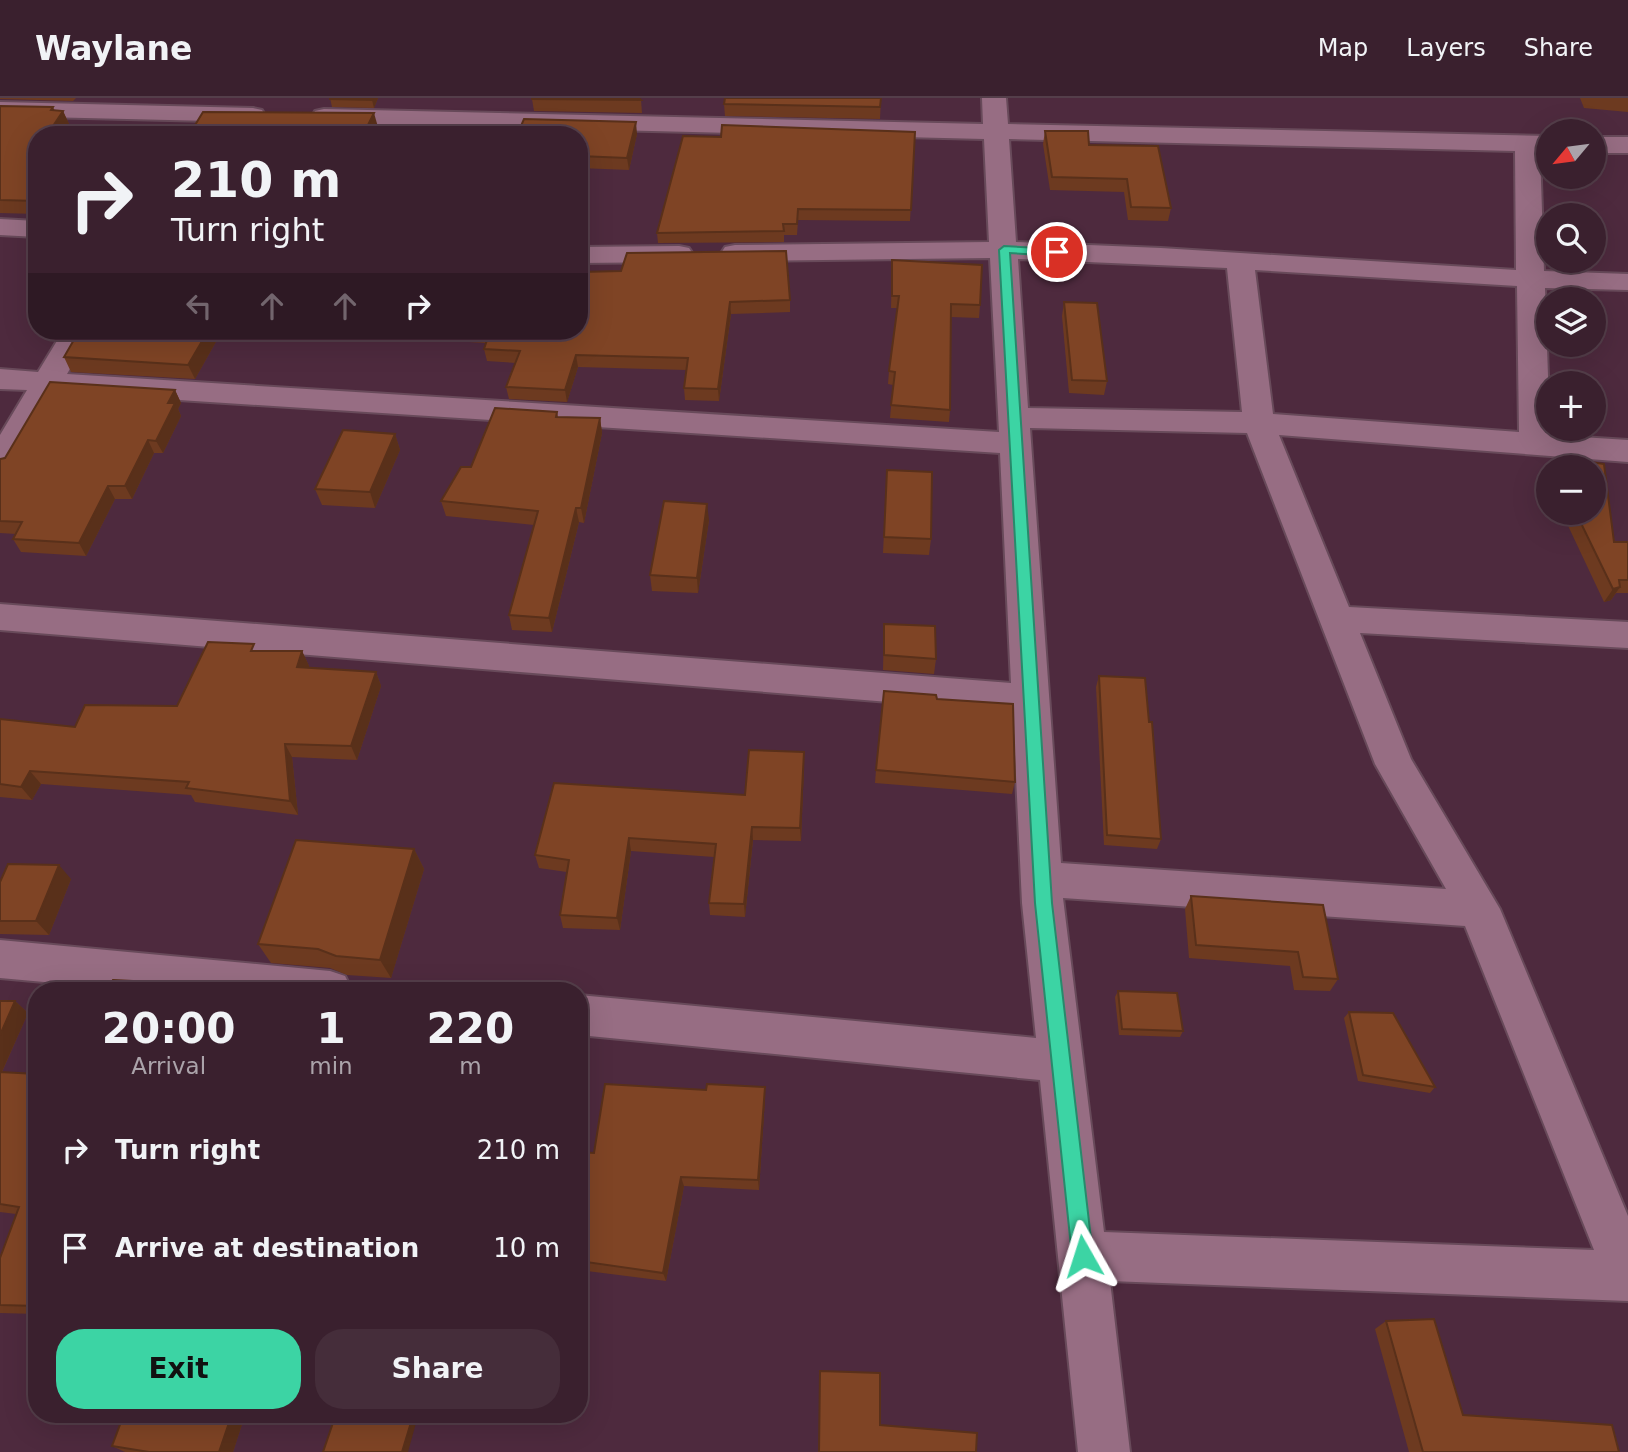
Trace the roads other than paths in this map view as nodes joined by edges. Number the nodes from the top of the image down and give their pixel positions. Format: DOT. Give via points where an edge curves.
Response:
graph roads {
  1 [pos="0,109"];
  2 [pos="274,115"];
  3 [pos="995,115"];
  4 [pos="204,116"];
  5 [pos="302,116"];
  6 [pos="1536,143"];
  7 [pos="1606,145"];
  8 [pos="1628,145"];
  9 [pos="1536,177"];
  10 [pos="0,227"];
  11 [pos="28,229"];
  12 [pos="1004,250"];
  13 [pos="588,255"];
  14 [pos="1241,261"];
  15 [pos="1530,280"];
  16 [pos="1628,282"];
  17 [pos="72,340"];
  18 [pos="0,379"];
  19 [pos="47,382"];
  20 [pos="1259,423"];
  21 [pos="1015,431"];
  22 [pos="1535,444"];
  23 [pos="1628,451"];
  24 [pos="0,461"];
  25 [pos="0,617"];
  26 [pos="1336,619"];
  27 [pos="1628,635"];
  28 [pos="1031,699"];
  29 [pos="1042,879"];
  30 [pos="1479,909"];
  31 [pos="0,959"];
  32 [pos="245,982"];
  33 [pos="588,1016"];
  34 [pos="1061,1061"];
  35 [pos="1083,1256"];
  36 [pos="1628,1276"];
  37 [pos="1104,1452"];
  1 -- 4 [label="street"];
  2 -- 4 [label="street"];
  3 -- 5 [label="street"];
  3 -- 6 [label="street"];
  3 -- 12 [label="street"];
  7 -- 8 [label="street"];
  9 -- 15 [label="street"];
  10 -- 11 [label="street"];
  12 -- 13 [label="street"];
  12 -- 14 [label="street"];
  12 -- 21 [label="street"];
  14 -- 15 [label="street"];
  14 -- 20 [label="street"];
  15 -- 16 [label="street"];
  15 -- 22 [label="street"];
  17 -- 19 [label="street"];
  18 -- 19 [label="street"];
  19 -- 21 [label="street"];
  19 -- 24 [label="street"];
  20 -- 21 [label="street"];
  20 -- 22 [label="street"];
  20 -- 26 [label="street"];
  21 -- 28 [label="street"];
  22 -- 23 [label="street"];
  25 -- 28 [label="street"];
  26 -- 27 [label="street"];
  26 -- 30 [label="street" via="1394,764"];
  28 -- 29 [label="street"];
  29 -- 30 [label="street"];
  29 -- 34 [label="street"];
  30 -- 36 [label="street"];
  31 -- 32 [label="street"];
  33 -- 34 [label="street"];
  34 -- 35 [label="street"];
  35 -- 36 [label="street"];
  35 -- 37 [label="street"];
}
